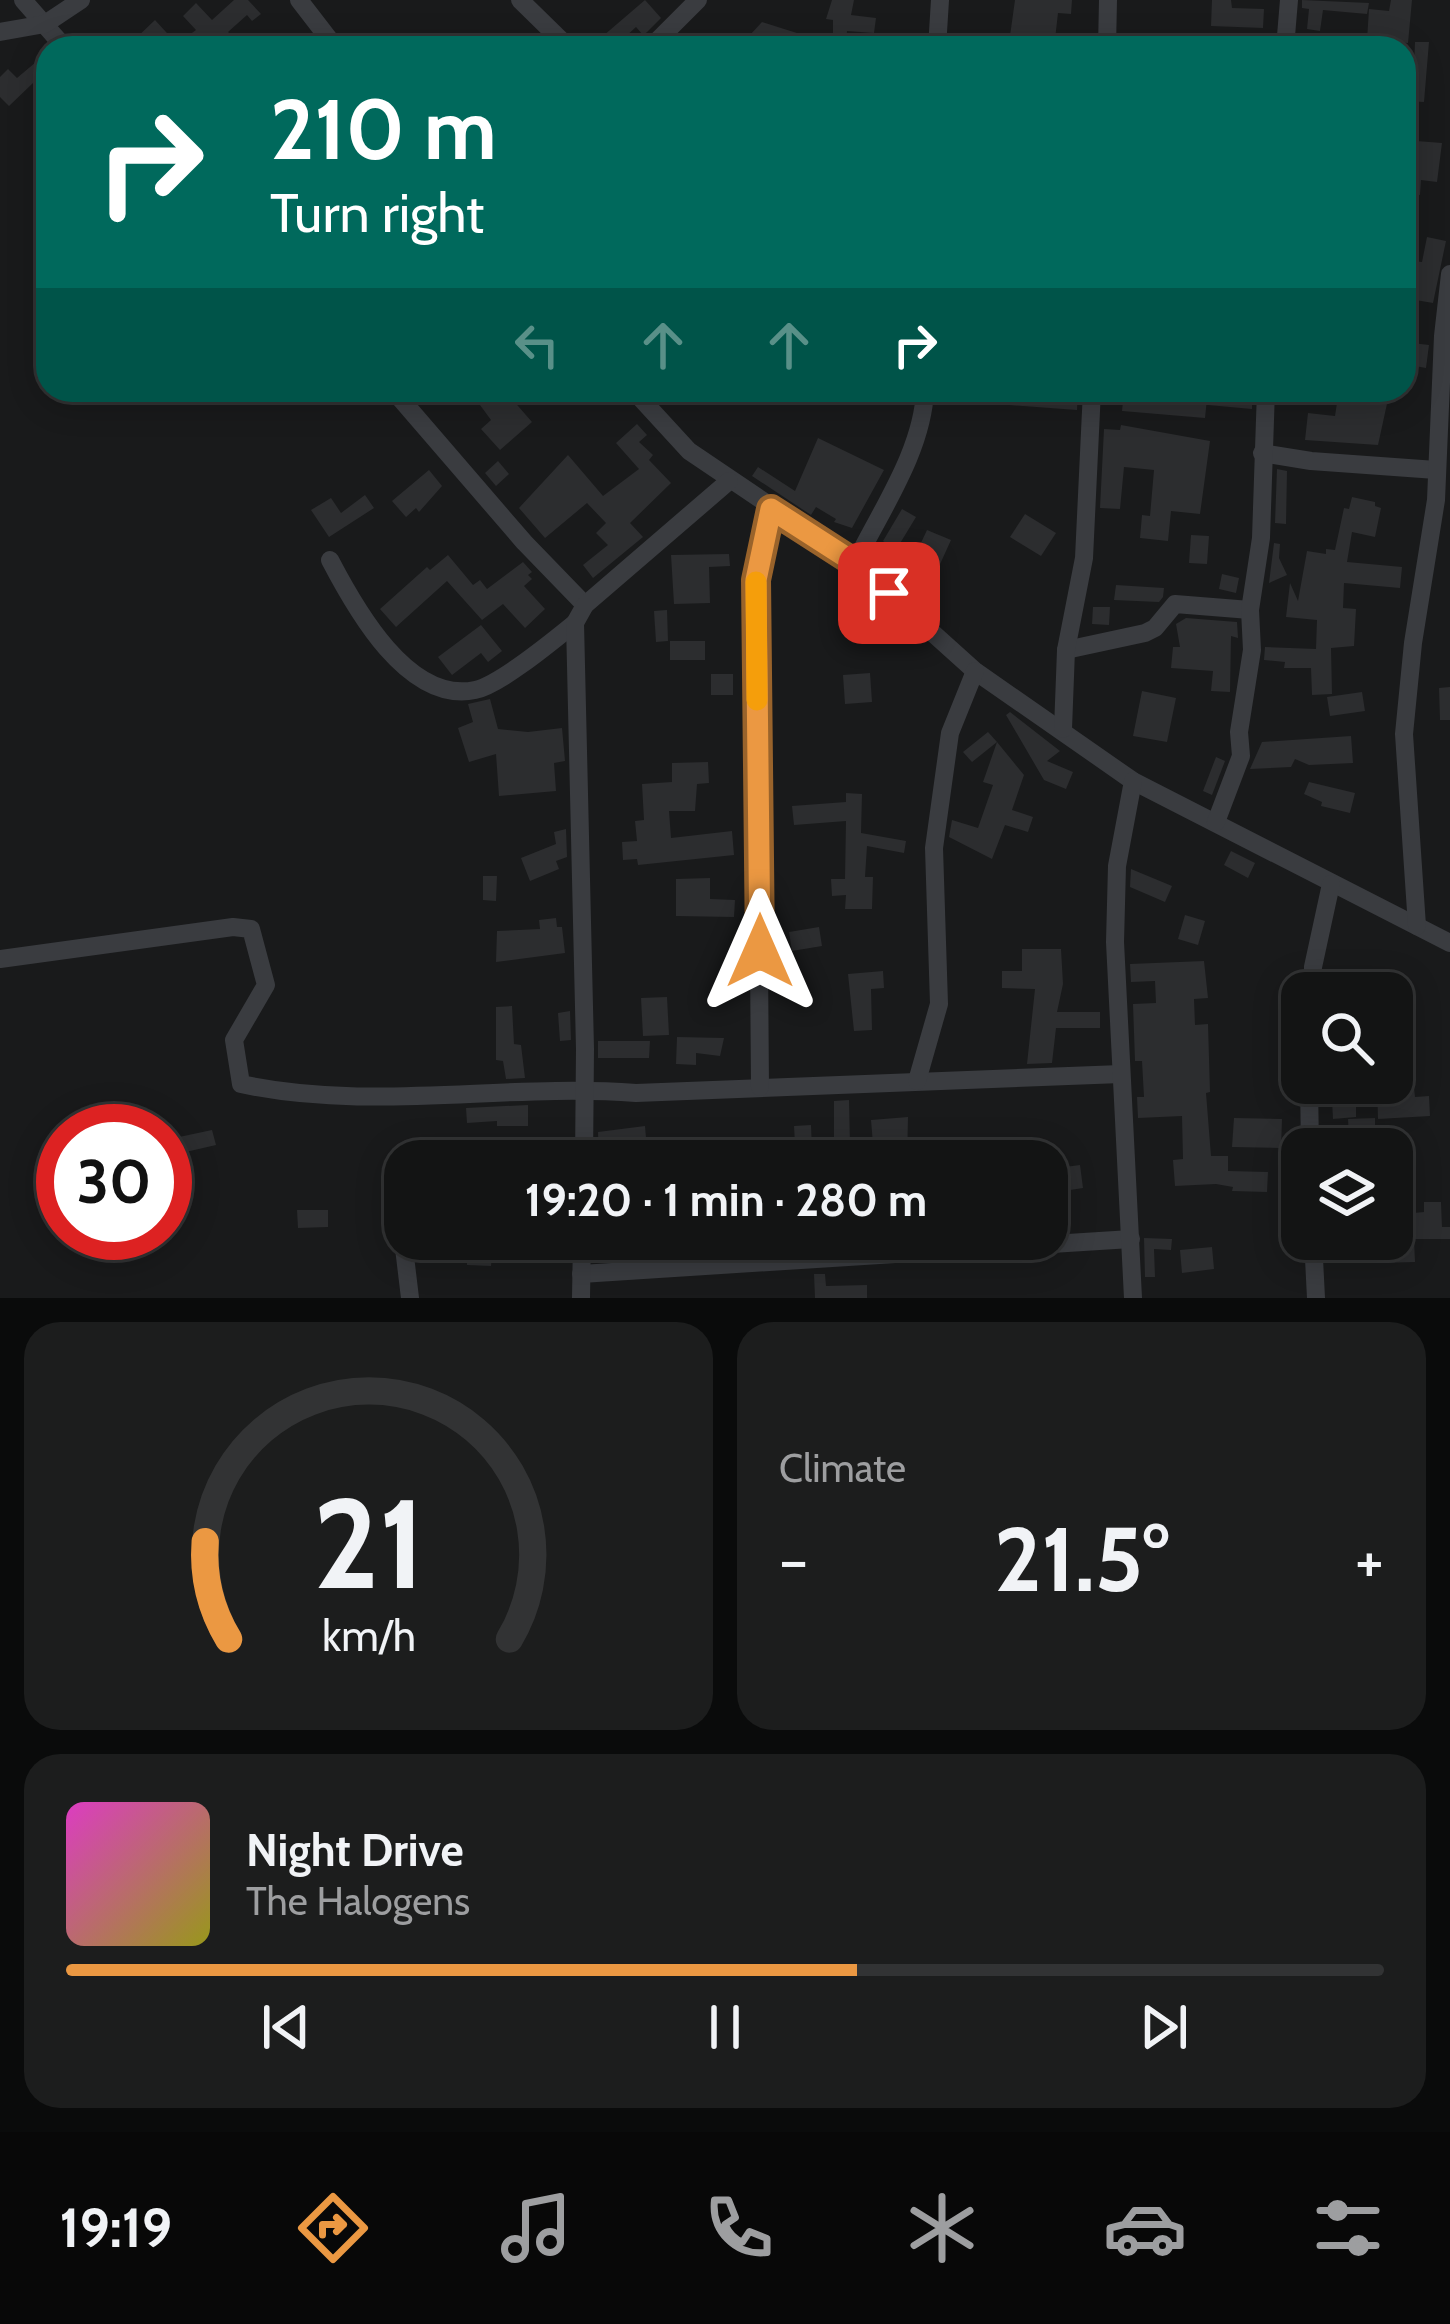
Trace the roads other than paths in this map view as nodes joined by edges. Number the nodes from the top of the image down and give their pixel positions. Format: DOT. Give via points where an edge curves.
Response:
graph roads {
  1 [pos="23,0"];
  2 [pos="81,0"];
  3 [pos="299,0"];
  4 [pos="520,0"];
  5 [pos="698,0"];
  6 [pos="940,0"];
  7 [pos="1108,0"];
  8 [pos="1289,0"];
  9 [pos="44,24"];
  10 [pos="0,32"];
  11 [pos="54,36"];
  12 [pos="327,36"];
  13 [pos="557,36"];
  14 [pos="662,36"];
  15 [pos="938,36"];
  16 [pos="1107,36"];
  17 [pos="1286,36"];
  18 [pos="1450,274"];
  19 [pos="403,402"];
  20 [pos="644,402"];
  21 [pos="924,402"];
  22 [pos="1091,402"];
  23 [pos="1265,402"];
  24 [pos="1262,453"];
  25 [pos="1436,470"];
  26 [pos="728,481"];
  27 [pos="1443,501"];
  28 [pos="771,509"];
  29 [pos="330,560"];
  30 [pos="855,563"];
  31 [pos="1250,610"];
  32 [pos="580,614"];
  33 [pos="1066,650"];
  34 [pos="975,671"];
  35 [pos="1063,729"];
  36 [pos="1133,781"];
  37 [pos="1216,822"];
  38 [pos="1331,884"];
  39 [pos="1417,926"];
  40 [pos="1450,943"];
  41 [pos="0,959"];
  42 [pos="1313,972"];
  43 [pos="1121,1074"];
  44 [pos="917,1081"];
  45 [pos="760,1087"];
  46 [pos="585,1089"];
  47 [pos="584,1140"];
  48 [pos="1131,1239"];
  49 [pos="404,1260"];
  50 [pos="581,1260"];
  51 [pos="1314,1260"];
  52 [pos="581,1274"];
  53 [pos="410,1298"];
  54 [pos="581,1298"];
  55 [pos="1133,1298"];
  56 [pos="1316,1298"];
  1 -- 9 [label="street"];
  2 -- 9 [label="street"];
  3 -- 12 [label="street"];
  4 -- 13 [label="street"];
  5 -- 14 [label="street"];
  6 -- 15 [label="street"];
  7 -- 16 [label="street"];
  8 -- 17 [label="street"];
  9 -- 10 [label="street"];
  9 -- 11 [label="street"];
  18 -- 25 [label="street"];
  19 -- 32 [label="street"];
  20 -- 26 [label="street"];
  21 -- 30 [label="street" via="911,449"];
  22 -- 33 [label="street" via="1084,558"];
  23 -- 24 [label="street"];
  24 -- 25 [label="street"];
  24 -- 31 [label="street" via="1262,538"];
  25 -- 27 [label="street"];
  26 -- 28 [label="street"];
  26 -- 32 [label="street"];
  27 -- 39 [label="street" via="1413,643 1404,734"];
  28 -- 30 [label="street"];
  28 -- 45 [label="street" via="756,580"];
  29 -- 32 [label="street" via="395,659 452,689 476,690 533,656"];
  30 -- 34 [label="street"];
  31 -- 33 [label="street" via="1175,604 1145,633"];
  31 -- 37 [label="street" via="1241,757"];
  32 -- 46 [label="street"];
  33 -- 35 [label="street"];
  34 -- 35 [label="street"];
  34 -- 44 [label="street" via="950,733 934,848 939,1004"];
  35 -- 36 [label="street"];
  36 -- 37 [label="street"];
  36 -- 43 [label="street" via="1117,866"];
  37 -- 38 [label="street"];
  38 -- 39 [label="street"];
  38 -- 42 [label="street"];
  39 -- 40 [label="street"];
  41 -- 46 [label="street" via="251,929 266,985 234,1040 241,1084 292,1095"];
  43 -- 44 [label="street"];
  43 -- 48 [label="street"];
  44 -- 45 [label="street"];
  45 -- 46 [label="street"];
  46 -- 47 [label="street"];
  48 -- 52 [label="street"];
  48 -- 55 [label="street"];
  49 -- 53 [label="street"];
  50 -- 52 [label="street"];
  51 -- 56 [label="street"];
  52 -- 54 [label="street"];
}
